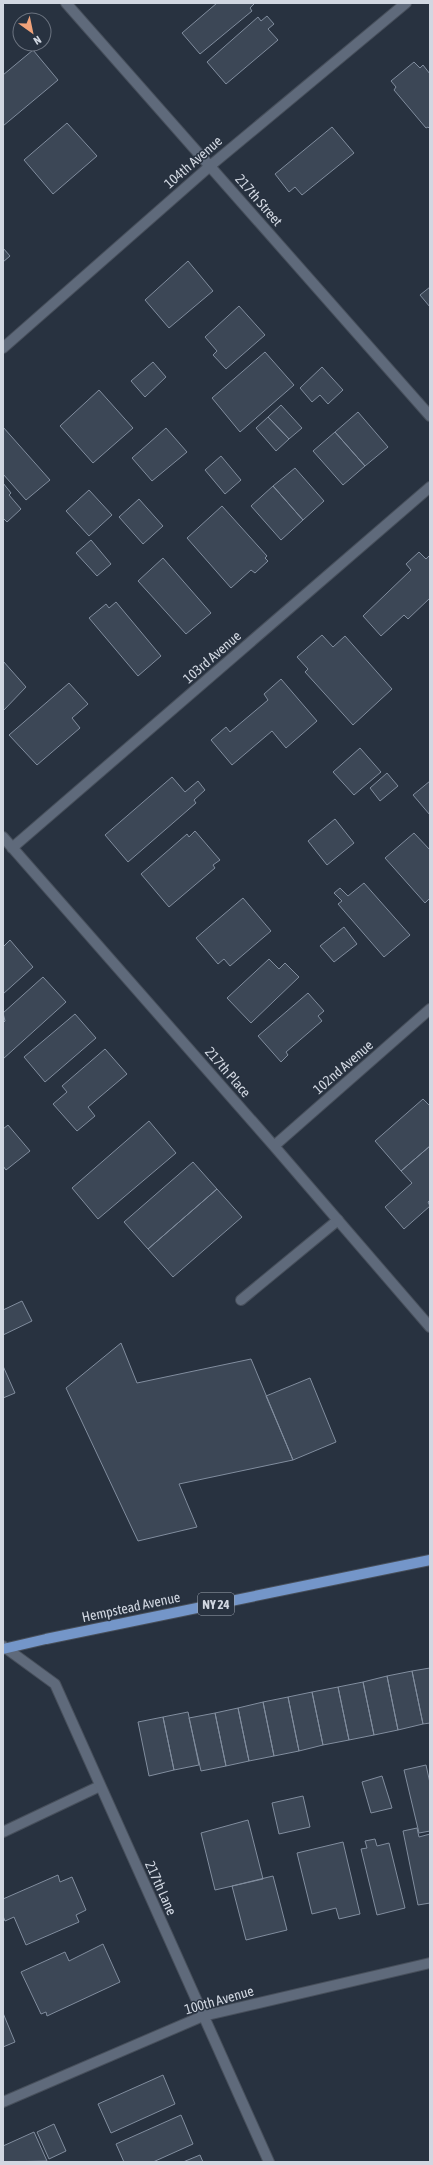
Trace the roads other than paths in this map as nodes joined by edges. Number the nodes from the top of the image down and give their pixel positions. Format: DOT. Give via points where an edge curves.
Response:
graph roads {
  1 [pos="66,3"];
  2 [pos="406,3"];
  3 [pos="210,166"];
  4 [pos="3,348"];
  5 [pos="430,416"];
  6 [pos="430,487"];
  7 [pos="3,837"];
  8 [pos="12,848"];
  9 [pos="430,1009"];
  10 [pos="274,1146"];
  11 [pos="338,1220"];
  12 [pos="241,1300"];
  13 [pos="430,1327"];
  14 [pos="430,1560"];
  15 [pos="4,1648"];
  16 [pos="100,1786"];
  17 [pos="3,1832"];
  18 [pos="430,1962"];
  19 [pos="203,2016"];
  20 [pos="3,2102"];
  21 [pos="269,2162"];
  1 -- 3 [label="street, 217th Street"];
  2 -- 3 [label="street, 104th Avenue"];
  3 -- 4 [label="street, 104th Avenue"];
  3 -- 5 [label="street, 217th Street"];
  6 -- 8 [label="street, 103rd Avenue"];
  7 -- 8 [label="street, 217th Place"];
  8 -- 10 [label="street, 217th Place"];
  9 -- 10 [label="street, 102nd Avenue"];
  10 -- 11 [label="street, 217th Place"];
  11 -- 12 [label="street"];
  11 -- 13 [label="street, 217th Place"];
  14 -- 15 [label="main road, Hempstead Avenue / NY 24"];
  15 -- 16 [label="street, 217th Lane" via="55,1684"];
  16 -- 17 [label="street"];
  16 -- 19 [label="street, 217th Lane"];
  18 -- 19 [label="street, 100th Avenue"];
  19 -- 20 [label="street, 100th Avenue"];
  19 -- 21 [label="street, 217th Lane"];
}
